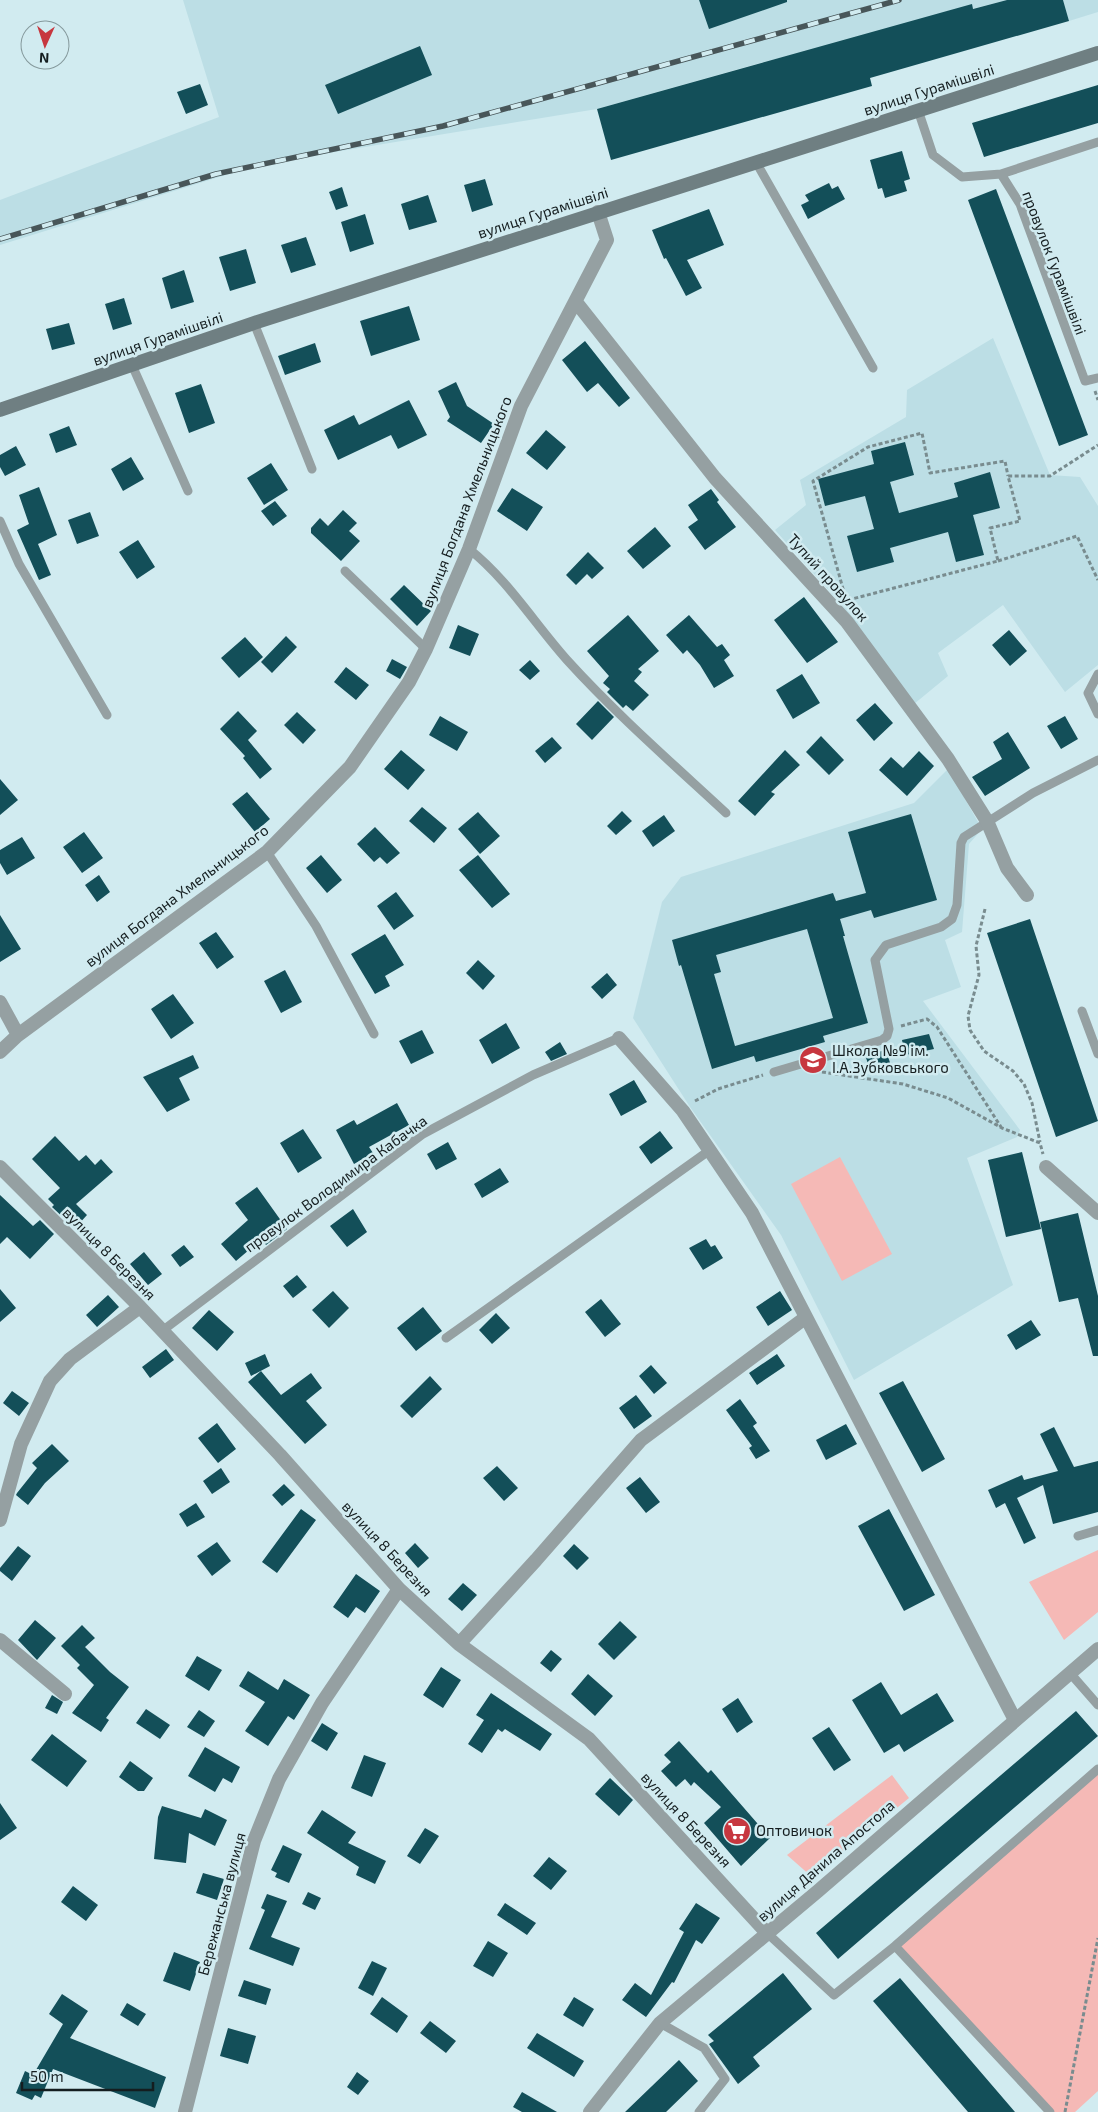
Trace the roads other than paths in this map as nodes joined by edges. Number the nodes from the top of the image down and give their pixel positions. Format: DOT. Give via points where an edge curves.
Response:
graph roads {
  1 [pos="1098,53"];
  2 [pos="918,110"];
  3 [pos="1098,142"];
  4 [pos="756,162"];
  5 [pos="1001,174"];
  6 [pos="598,212"];
  7 [pos="576,302"];
  8 [pos="254,323"];
  9 [pos="132,365"];
  10 [pos="873,368"];
  11 [pos="1098,378"];
  12 [pos="0,410"];
  13 [pos="312,469"];
  14 [pos="188,490"];
  15 [pos="0,521"];
  16 [pos="469,549"];
  17 [pos="345,571"];
  18 [pos="426,649"];
  19 [pos="1098,674"];
  20 [pos="1098,714"];
  21 [pos="107,715"];
  22 [pos="1098,760"];
  23 [pos="726,813"];
  24 [pos="987,821"];
  25 [pos="267,852"];
  26 [pos="1027,895"];
  27 [pos="0,1002"];
  28 [pos="1082,1011"];
  29 [pos="374,1034"];
  30 [pos="18,1035"];
  31 [pos="619,1038"];
  32 [pos="0,1052"];
  33 [pos="1098,1054"];
  34 [pos="774,1072"];
  35 [pos="710,1150"];
  36 [pos="0,1167"];
  37 [pos="1046,1167"];
  38 [pos="1098,1213"];
  39 [pos="140,1307"];
  40 [pos="805,1318"];
  41 [pos="162,1331"];
  42 [pos="446,1338"];
  43 [pos="0,1520"];
  44 [pos="1098,1530"];
  45 [pos="1078,1536"];
  46 [pos="399,1589"];
  47 [pos="0,1640"];
  48 [pos="459,1644"];
  49 [pos="1098,1649"];
  50 [pos="1070,1673"];
  51 [pos="65,1694"];
  52 [pos="1098,1705"];
  53 [pos="1014,1720"];
  54 [pos="1098,1769"];
  55 [pos="767,1933"];
  56 [pos="895,1946"];
  57 [pos="660,2024"];
  58 [pos="185,2112"];
  59 [pos="590,2112"];
  60 [pos="699,2112"];
  61 [pos="1050,2112"];
  1 -- 2 [label="main road, вулиця Гурамішвілі"];
  2 -- 4 [label="main road, вулиця Гурамішвілі"];
  2 -- 5 [label="lane" via="933,155 947,166 962,177"];
  3 -- 5 [label="lane"];
  4 -- 6 [label="main road, вулиця Гурамішвілі"];
  4 -- 10 [label="lane"];
  5 -- 11 [label="lane, провулок Гурамішвілі" via="1020,204 1084,381"];
  6 -- 7 [label="street, вулиця Богдана Хмельницького" via="607,240"];
  6 -- 8 [label="main road, вулиця Гурамішвілі"];
  7 -- 16 [label="street, вулиця Богдана Хмельницького" via="521,406"];
  7 -- 24 [label="street, Тупий провулок" via="715,478 848,622 948,759"];
  8 -- 9 [label="main road, вулиця Гурамішвілі"];
  8 -- 13 [label="lane"];
  9 -- 12 [label="main road, вулиця Гурамішвілі"];
  9 -- 14 [label="lane"];
  15 -- 21 [label="lane" via="19,564"];
  16 -- 18 [label="street, вулиця Богдана Хмельницького"];
  16 -- 23 [label="lane" via="489,565 574,667"];
  17 -- 18 [label="lane"];
  18 -- 25 [label="street, вулиця Богдана Хмельницького" via="410,682 350,766"];
  19 -- 20 [label="lane" via="1088,693"];
  22 -- 24 [label="lane"];
  24 -- 26 [label="street, Тупий провулок" via="1007,868"];
  24 -- 34 [label="lane" via="964,837 957,905 952,919 941,927 886,945 875,960 889,1029 887,1036"];
  25 -- 29 [label="lane" via="316,926"];
  25 -- 30 [label="street, вулиця Богдана Хмельницького"];
  27 -- 30 [label="street"];
  28 -- 33 [label="lane"];
  30 -- 32 [label="street, вулиця Богдана Хмельницького"];
  31 -- 35 [label="street" via="683,1111"];
  31 -- 41 [label="lane, провулок Володимира Кабачка" via="533,1075 424,1134"];
  35 -- 40 [label="street" via="752,1213"];
  35 -- 42 [label="lane"];
  36 -- 39 [label="street, вулиця 8 Березня"];
  37 -- 38 [label="street"];
  39 -- 41 [label="street, вулиця 8 Березня"];
  39 -- 43 [label="street" via="70,1359 50,1381 21,1444"];
  40 -- 48 [label="street" via="641,1440"];
  40 -- 53 [label="street"];
  41 -- 46 [label="street, вулиця 8 Березня"];
  44 -- 45 [label="lane"];
  46 -- 48 [label="street, вулиця 8 Березня"];
  46 -- 58 [label="street, Бережанська вулиця" via="322,1703 279,1779 254,1841"];
  47 -- 51 [label="street"];
  48 -- 55 [label="street, вулиця 8 Березня" via="590,1739"];
  49 -- 50 [label="street, вулиця Данила Апостола"];
  50 -- 52 [label="lane"];
  50 -- 53 [label="street, вулиця Данила Апостола"];
  53 -- 55 [label="street, вулиця Данила Апостола"];
  54 -- 56 [label="lane"];
  55 -- 56 [label="lane" via="834,1995"];
  55 -- 57 [label="street, вулиця Данила Апостола"];
  56 -- 61 [label="lane"];
  57 -- 59 [label="street, вулиця Данила Апостола"];
  57 -- 60 [label="lane" via="704,2048 725,2079"];
}
